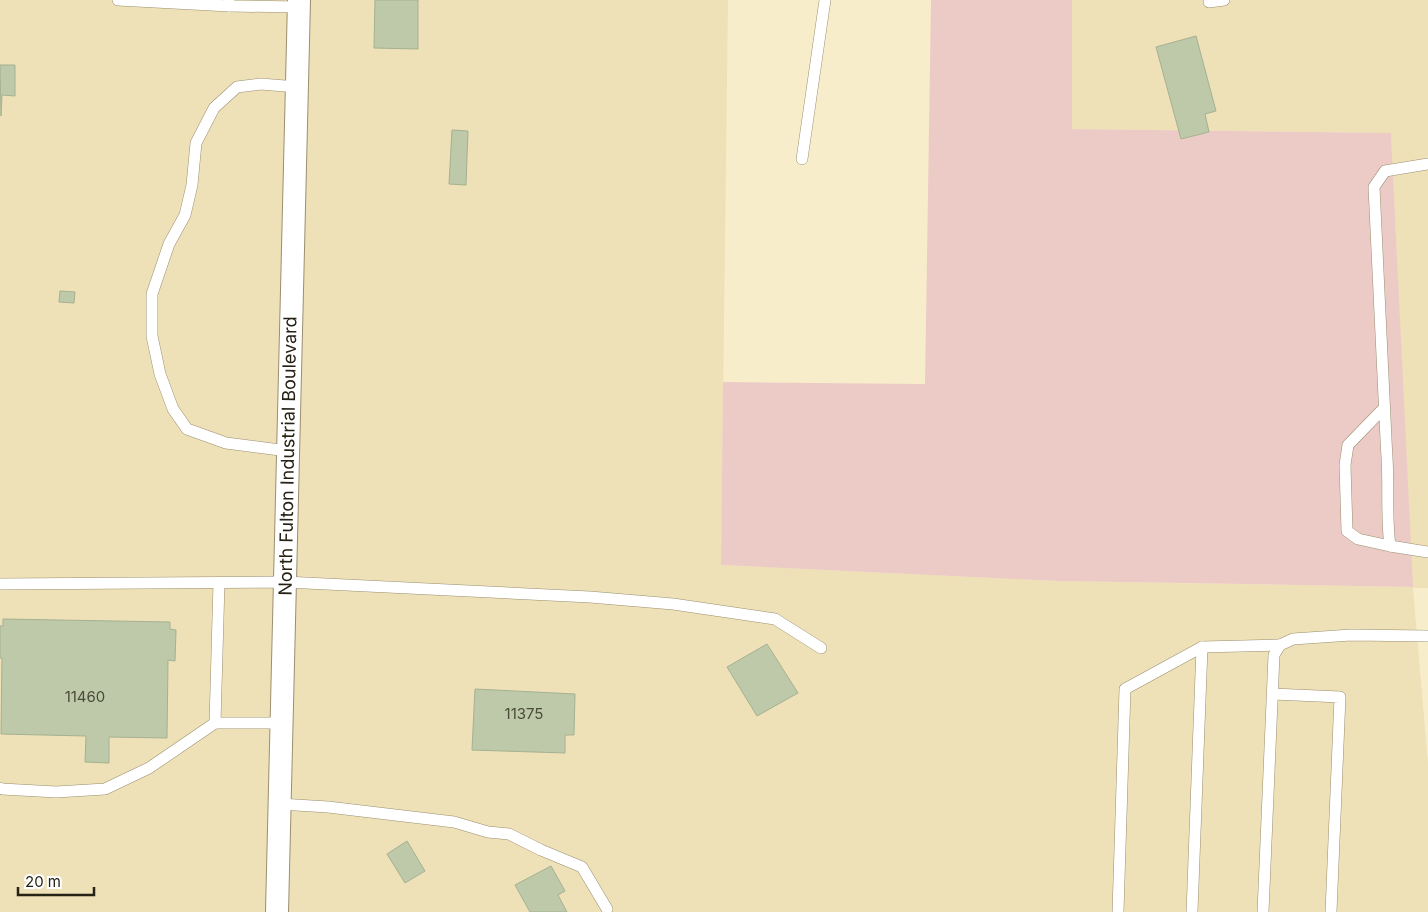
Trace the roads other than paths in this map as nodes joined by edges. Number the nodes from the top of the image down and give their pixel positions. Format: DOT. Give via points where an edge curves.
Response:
graph roads {
  1 [pos="118,0"];
  2 [pos="825,0"];
  3 [pos="1224,0"];
  4 [pos="1209,2"];
  5 [pos="229,3"];
  6 [pos="299,3"];
  7 [pos="297,87"];
  8 [pos="802,159"];
  9 [pos="1428,164"];
  10 [pos="1384,408"];
  11 [pos="288,451"];
  12 [pos="1390,546"];
  13 [pos="1428,552"];
  14 [pos="285,582"];
  15 [pos="219,583"];
  16 [pos="0,584"];
  17 [pos="1428,636"];
  18 [pos="1280,646"];
  19 [pos="1202,647"];
  20 [pos="821,648"];
  21 [pos="1272,694"];
  22 [pos="215,723"];
  23 [pos="282,723"];
  24 [pos="0,788"];
  25 [pos="280,804"];
  26 [pos="608,909"];
  27 [pos="277,912"];
  28 [pos="1118,912"];
  29 [pos="1192,912"];
  30 [pos="1263,912"];
  31 [pos="1331,912"];
  1 -- 5 [label="lane"];
  2 -- 8 [label="lane"];
  3 -- 4 [label="lane"];
  5 -- 6 [label="lane"];
  6 -- 7 [label="street, North Fulton Industrial Boulevard"];
  7 -- 11 [label="street, North Fulton Industrial Boulevard"];
  7 -- 11 [label="lane" via="237,86 214,108 196,143 185,215 169,244 152,294 152,336 160,374 174,409 188,429 226,443"];
  9 -- 10 [label="lane" via="1385,171 1374,187"];
  10 -- 12 [label="lane"];
  10 -- 12 [label="lane" via="1348,445 1345,464 1347,531 1358,539"];
  11 -- 14 [label="street, North Fulton Industrial Boulevard"];
  12 -- 13 [label="lane"];
  14 -- 15 [label="lane"];
  14 -- 20 [label="lane" via="673,604 774,619"];
  14 -- 23 [label="street, North Fulton Industrial Boulevard"];
  15 -- 16 [label="lane"];
  15 -- 22 [label="lane"];
  17 -- 18 [label="lane" via="1293,639"];
  18 -- 19 [label="lane"];
  18 -- 21 [label="lane" via="1274,656"];
  19 -- 28 [label="lane" via="1125,689"];
  19 -- 29 [label="lane"];
  21 -- 30 [label="lane"];
  21 -- 31 [label="lane" via="1340,697"];
  22 -- 23 [label="lane"];
  22 -- 24 [label="lane" via="149,768 105,789 56,792"];
  23 -- 25 [label="street, North Fulton Industrial Boulevard"];
  25 -- 26 [label="lane" via="454,822 488,832 509,834 582,867"];
  25 -- 27 [label="street, North Fulton Industrial Boulevard"];
}
